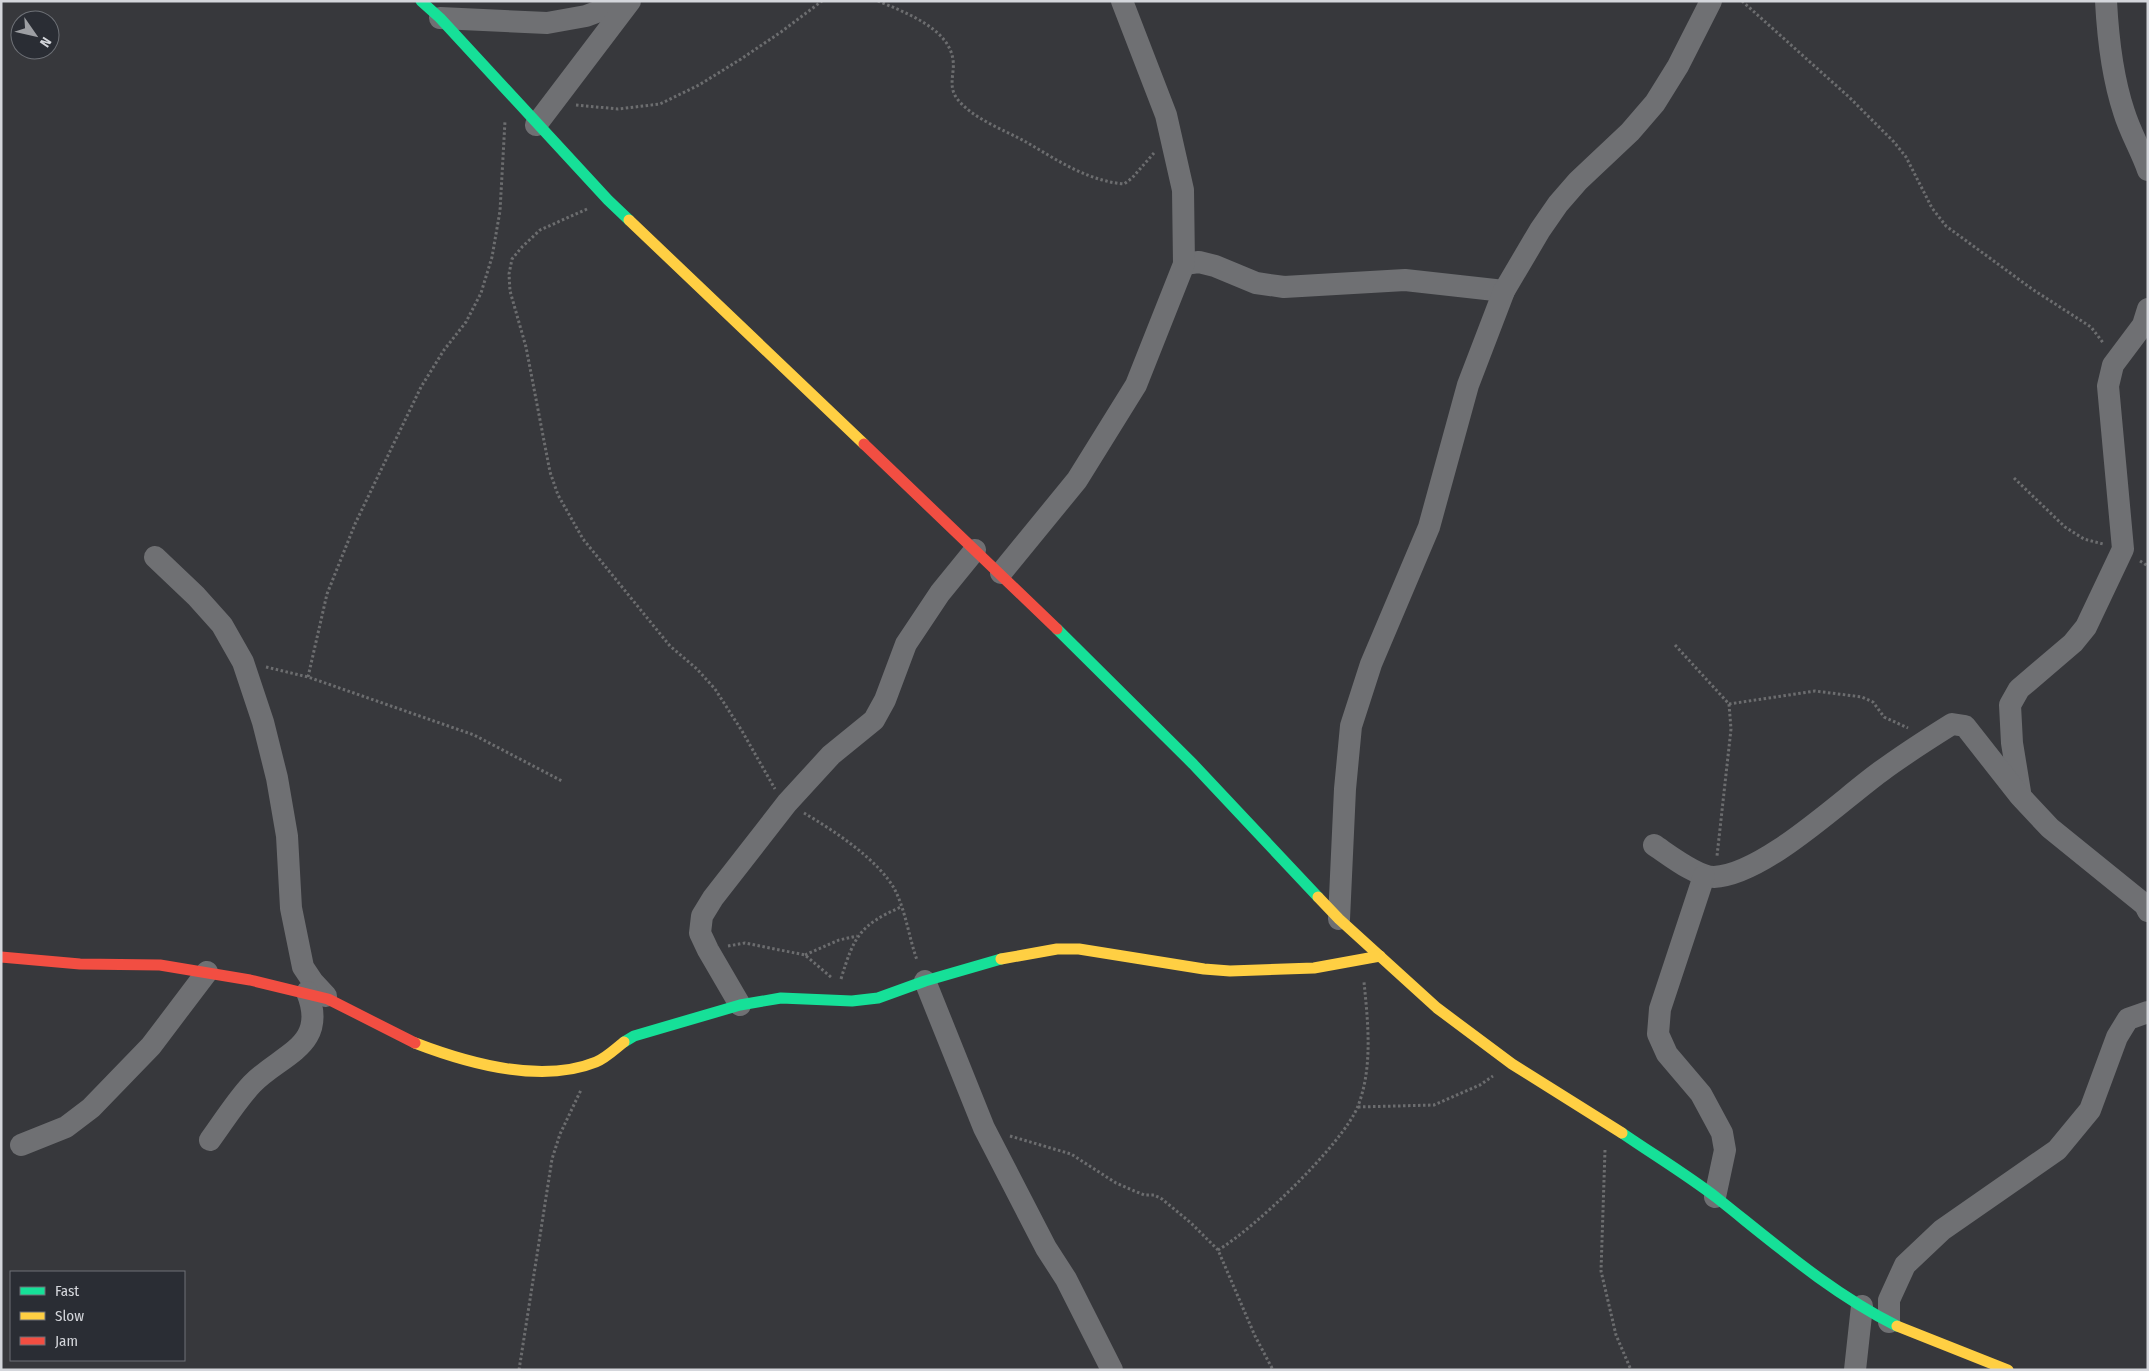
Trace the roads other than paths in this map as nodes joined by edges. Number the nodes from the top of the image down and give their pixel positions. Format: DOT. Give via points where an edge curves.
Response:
graph roads {
  1 [pos="421,1"];
  2 [pos="628,1"];
  3 [pos="1122,1"];
  4 [pos="1711,1"];
  5 [pos="2106,1"];
  6 [pos="440,18"];
  7 [pos="536,125"];
  8 [pos="2148,170"];
  9 [pos="1184,264"];
  10 [pos="1504,291"];
  11 [pos="2148,309"];
  12 [pos="975,550"];
  13 [pos="155,558"];
  14 [pos="1001,573"];
  15 [pos="2020,796"];
  16 [pos="1654,846"];
  17 [pos="1709,876"];
  18 [pos="2148,911"];
  19 [pos="1339,919"];
  20 [pos="1380,956"];
  21 [pos="1,957"];
  22 [pos="207,972"];
  23 [pos="925,981"];
  24 [pos="316,994"];
  25 [pos="740,1005"];
  26 [pos="2148,1012"];
  27 [pos="210,1140"];
  28 [pos="21,1145"];
  29 [pos="1715,1197"];
  30 [pos="1862,1306"];
  31 [pos="1889,1322"];
  32 [pos="1112,1370"];
  33 [pos="1855,1370"];
  34 [pos="2008,1370"];
  1 -- 6 [label="street"];
  2 -- 6 [label="street" via="586,16 546,23"];
  2 -- 7 [label="street"];
  3 -- 9 [label="street" via="1166,114 1183,190"];
  4 -- 10 [label="street" via="1656,102 1558,204"];
  5 -- 8 [label="street" via="2113,73 2124,114"];
  6 -- 7 [label="street"];
  7 -- 12 [label="street" via="608,200"];
  9 -- 10 [label="street" via="1198,262 1216,266 1256,283 1284,287 1405,280"];
  9 -- 14 [label="street" via="1136,385 1077,480"];
  10 -- 19 [label="street" via="1468,385 1429,527 1371,664 1351,726"];
  11 -- 15 [label="street" via="2143,325 2114,365 2108,386 2123,549 2086,627 2073,643 2019,689 2010,705"];
  12 -- 14 [label="street"];
  12 -- 25 [label="street" via="940,593 906,644 874,720 830,754 787,803 702,916 700,933"];
  13 -- 24 [label="street" via="222,625 244,662 277,778 287,836 291,908 303,967 313,982"];
  14 -- 19 [label="street" via="1193,764"];
  15 -- 17 [label="street" via="1965,726 1952,724 1880,772 1774,853 1748,869"];
  15 -- 18 [label="street" via="2050,828 2145,905"];
  16 -- 17 [label="street"];
  17 -- 29 [label="street" via="1660,1009 1658,1034 1666,1054 1701,1094 1722,1133 1725,1150"];
  19 -- 20 [label="street"];
  20 -- 23 [label="street" via="1314,968 1230,971 1079,949 1057,949 1008,957"];
  20 -- 29 [label="street" via="1437,1008 1512,1064"];
  21 -- 22 [label="street" via="158,965"];
  22 -- 24 [label="street"];
  22 -- 28 [label="street" via="151,1046 91,1108 66,1127"];
  23 -- 25 [label="street" via="878,998 781,998"];
  23 -- 32 [label="street" via="984,1128"];
  24 -- 25 [label="street" via="428,1050 480,1063 555,1072 598,1062 634,1036"];
  24 -- 27 [label="street" via="309,1033 302,1044 251,1085"];
  26 -- 31 [label="street" via="2128,1019 2117,1037 2090,1110 2056,1150 1942,1230 1905,1265 1890,1300"];
  29 -- 30 [label="street" via="1803,1267"];
  30 -- 31 [label="street"];
  30 -- 33 [label="street"];
  31 -- 34 [label="street"];
}
